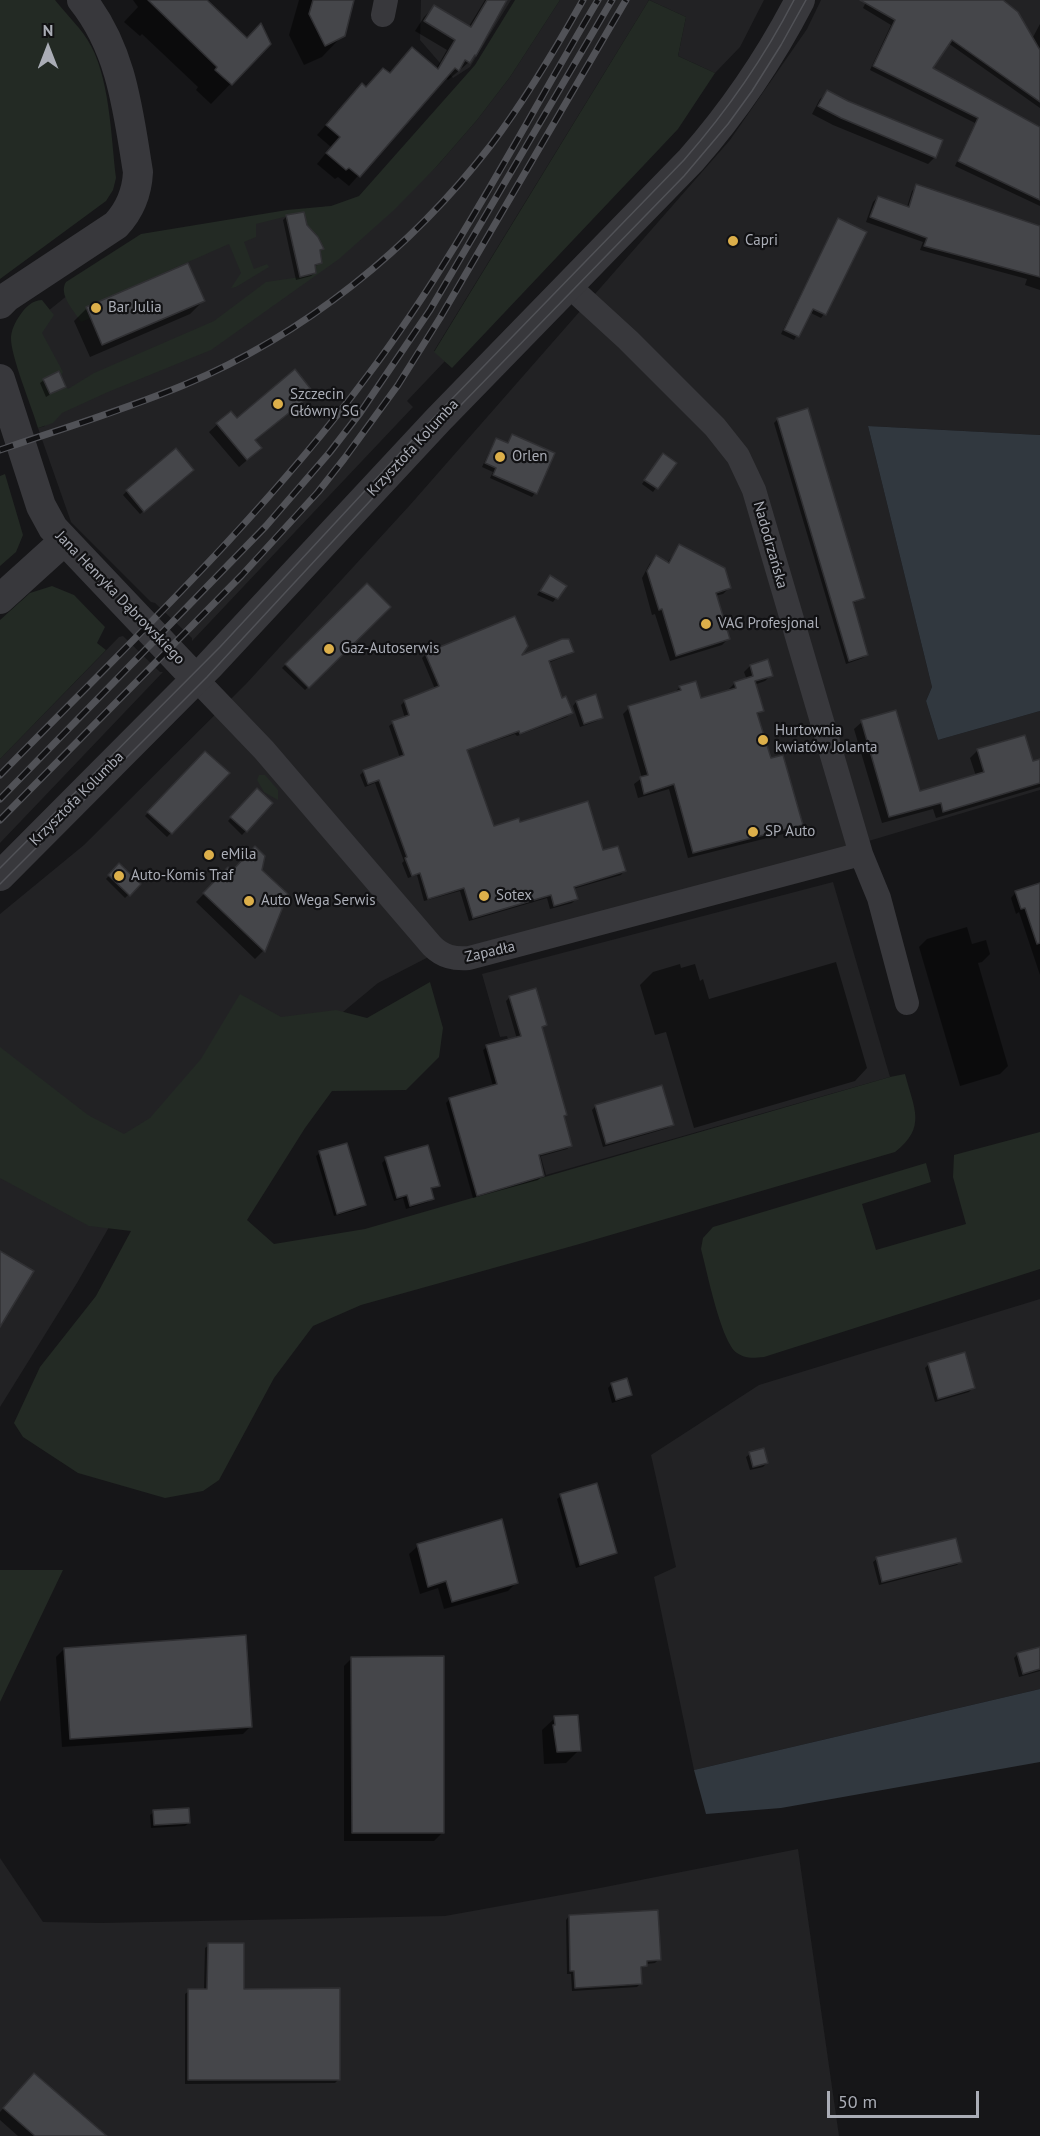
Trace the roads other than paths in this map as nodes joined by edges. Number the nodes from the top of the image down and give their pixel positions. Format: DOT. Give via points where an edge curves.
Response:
graph roads {
  1 [pos="82,0"];
  2 [pos="800,0"];
  3 [pos="569,286"];
  4 [pos="0,304"];
  5 [pos="0,379"];
  6 [pos="64,541"];
  7 [pos="0,599"];
  8 [pos="196,679"];
  9 [pos="861,854"];
  10 [pos="0,876"];
  11 [pos="907,1003"];
  1 -- 4 [label="street" via="105,33 118,66 136,161 137,187 126,214 116,225"];
  2 -- 3 [label="street, Krzysztofa Kolumba" via="759,70 717,129"];
  3 -- 8 [label="street, Krzysztofa Kolumba"];
  3 -- 9 [label="street, Nadodrzańska" via="715,427 747,473"];
  5 -- 6 [label="street, Jana Henryka Dąbrowskiego" via="41,506"];
  6 -- 7 [label="street"];
  6 -- 8 [label="street, Jana Henryka Dąbrowskiego"];
  8 -- 9 [label="street, Zapadła" via="264,750 432,946 449,957 469,958"];
  8 -- 10 [label="street, Krzysztofa Kolumba"];
  9 -- 11 [label="street, Nadodrzańska" via="879,898"];
}
